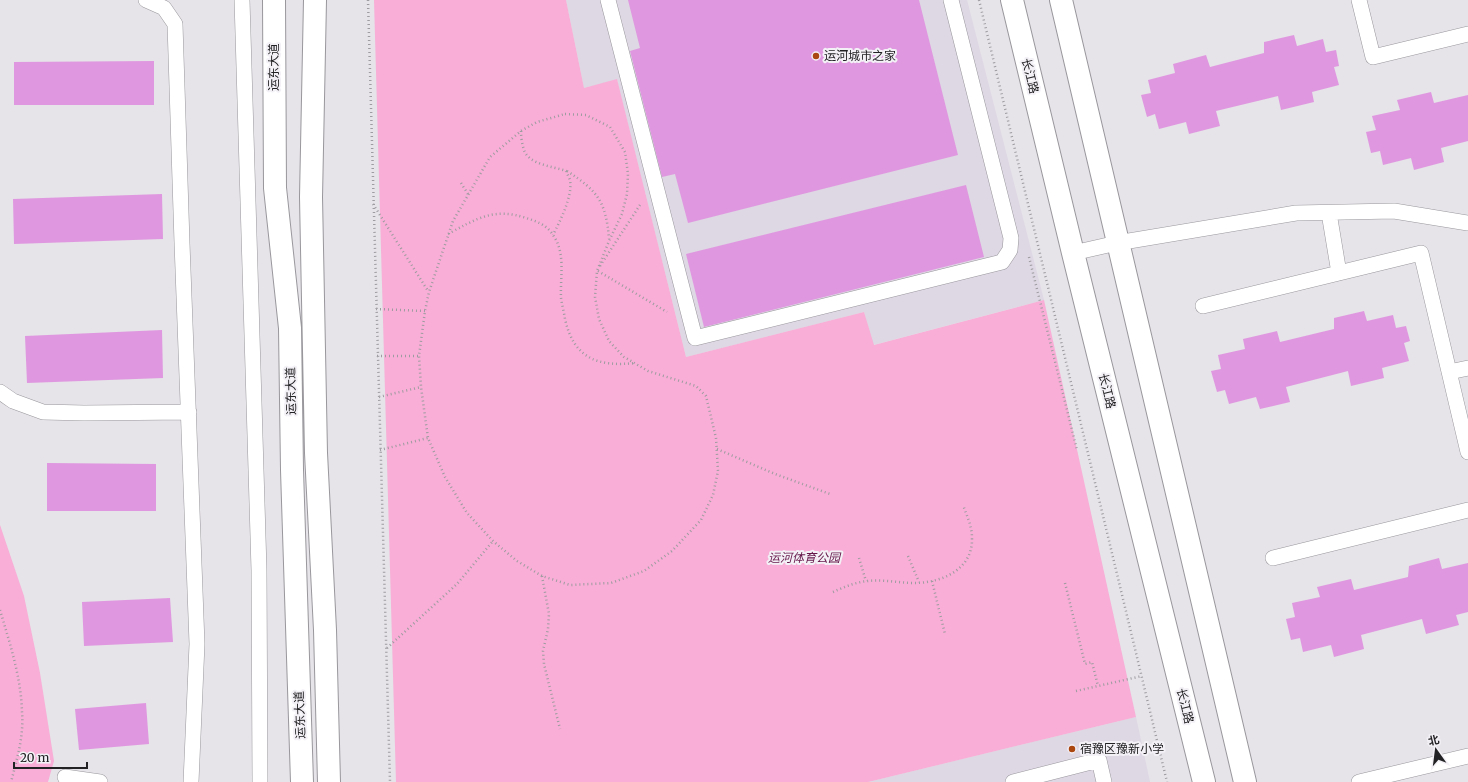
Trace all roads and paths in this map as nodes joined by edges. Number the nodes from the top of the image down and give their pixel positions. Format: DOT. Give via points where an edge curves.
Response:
graph roads {
  1 [pos="146,0"];
  2 [pos="242,0"];
  3 [pos="274,0"];
  4 [pos="315,0"];
  5 [pos="368,0"];
  6 [pos="608,0"];
  7 [pos="951,0"];
  8 [pos="979,0"];
  9 [pos="1012,0"];
  10 [pos="1060,0"];
  11 [pos="1359,0"];
  12 [pos="1468,34"];
  13 [pos="520,131"];
  14 [pos="566,171"];
  15 [pos="655,181"];
  16 [pos="461,183"];
  17 [pos="468,195"];
  18 [pos="373,204"];
  19 [pos="1329,213"];
  20 [pos="1468,223"];
  21 [pos="448,234"];
  22 [pos="553,235"];
  23 [pos="609,240"];
  24 [pos="1117,242"];
  25 [pos="1072,253"];
  26 [pos="597,271"];
  27 [pos="1339,273"];
  28 [pos="429,292"];
  29 [pos="1202,306"];
  30 [pos="376,309"];
  31 [pos="425,311"];
  32 [pos="692,327"];
  33 [pos="377,356"];
  34 [pos="419,356"];
  35 [pos="636,363"];
  36 [pos="1468,368"];
  37 [pos="1449,372"];
  38 [pos="421,387"];
  39 [pos="0,392"];
  40 [pos="378,397"];
  41 [pos="189,412"];
  42 [pos="428,438"];
  43 [pos="717,449"];
  44 [pos="380,450"];
  45 [pos="1468,452"];
  46 [pos="830,494"];
  47 [pos="963,505"];
  48 [pos="1468,510"];
  49 [pos="493,541"];
  50 [pos="908,556"];
  51 [pos="859,558"];
  52 [pos="1273,558"];
  53 [pos="542,576"];
  54 [pos="866,581"];
  55 [pos="919,582"];
  56 [pos="932,582"];
  57 [pos="1065,583"];
  58 [pos="833,592"];
  59 [pos="0,610"];
  60 [pos="945,634"];
  61 [pos="386,648"];
  62 [pos="1142,676"];
  63 [pos="1098,686"];
  64 [pos="1076,691"];
  65 [pos="560,729"];
  66 [pos="1468,756"];
  67 [pos="66,777"];
  68 [pos="191,781"];
  69 [pos="11,782"];
  70 [pos="100,782"];
  71 [pos="260,782"];
  72 [pos="302,782"];
  73 [pos="329,782"];
  74 [pos="390,782"];
  75 [pos="1013,782"];
  76 [pos="1104,782"];
  77 [pos="1167,782"];
  78 [pos="1204,782"];
  79 [pos="1245,782"];
  80 [pos="1359,782"];
  1 -- 41 [label="lane" via="164,8 175,24"];
  2 -- 71 [label="lane" via="259,570"];
  3 -- 72 [label="street, 运东大道" via="275,188 290,328"];
  4 -- 73 [label="street, 运东大道" via="311,205 316,453 325,630"];
  5 -- 18 [label="path"];
  6 -- 15 [label="lane"];
  7 -- 32 [label="lane" via="1011,238 1010,250 1002,262 695,338"];
  8 -- 62 [label="path"];
  9 -- 25 [label="street, 长江路"];
  10 -- 24 [label="street"];
  11 -- 12 [label="lane" via="1373,58"];
  13 -- 14 [label="path" via="524,152 529,157 536,162"];
  13 -- 17 [label="path" via="490,157"];
  13 -- 23 [label="path" via="537,122 565,114 586,115 610,127 624,152 628,174 622,214"];
  14 -- 22 [label="path" via="570,180 570,191"];
  14 -- 23 [label="path" via="592,189 599,200 608,218"];
  15 -- 26 [label="path"];
  15 -- 32 [label="lane"];
  16 -- 17 [label="path"];
  17 -- 21 [label="path" via="452,221"];
  18 -- 28 [label="path"];
  18 -- 30 [label="path"];
  19 -- 20 [label="lane" via="1394,211"];
  19 -- 24 [label="lane" via="1296,213"];
  19 -- 27 [label="lane"];
  21 -- 22 [label="path" via="478,218 504,213 532,220 544,226"];
  21 -- 28 [label="path"];
  22 -- 35 [label="path" via="559,248 562,267 562,308 576,346 586,356 607,364"];
  23 -- 26 [label="path"];
  24 -- 25 [label="lane"];
  24 -- 79 [label="street"];
  25 -- 78 [label="street, 长江路"];
  26 -- 32 [label="path"];
  26 -- 35 [label="path" via="595,297 599,319 609,341 624,357"];
  27 -- 29 [label="lane"];
  27 -- 37 [label="lane" via="1421,253"];
  28 -- 31 [label="path"];
  30 -- 31 [label="path"];
  30 -- 33 [label="path"];
  31 -- 34 [label="path"];
  33 -- 34 [label="path"];
  33 -- 40 [label="path"];
  34 -- 38 [label="path"];
  35 -- 43 [label="path" via="648,370 696,386 706,396"];
  36 -- 37 [label="lane"];
  37 -- 45 [label="lane"];
  38 -- 40 [label="path"];
  38 -- 42 [label="path"];
  39 -- 41 [label="lane" via="13,401 43,412"];
  40 -- 44 [label="path"];
  41 -- 68 [label="lane" via="197,644"];
  42 -- 44 [label="path"];
  42 -- 49 [label="path" via="449,483 468,513"];
  43 -- 46 [label="path"];
  43 -- 53 [label="path" via="718,471 713,494 701,520 672,551 644,571 611,583 570,585"];
  44 -- 61 [label="path"];
  47 -- 56 [label="path" via="971,526 972,539 966,561 959,569"];
  48 -- 52 [label="lane"];
  49 -- 53 [label="path"];
  49 -- 61 [label="path" via="458,584"];
  50 -- 55 [label="path"];
  51 -- 54 [label="path"];
  53 -- 65 [label="path" via="549,614 543,651 544,664"];
  54 -- 55 [label="path"];
  54 -- 58 [label="path"];
  55 -- 56 [label="path"];
  56 -- 60 [label="path"];
  57 -- 63 [label="path" via="1085,664 1092,662"];
  59 -- 69 [label="path" via="16,666 22,713 20,747"];
  61 -- 74 [label="path"];
  62 -- 63 [label="path"];
  62 -- 77 [label="path"];
  63 -- 64 [label="path"];
  66 -- 80 [label="lane"];
  67 -- 70 [label="lane"];
  75 -- 76 [label="lane" via="1099,760"];
}
